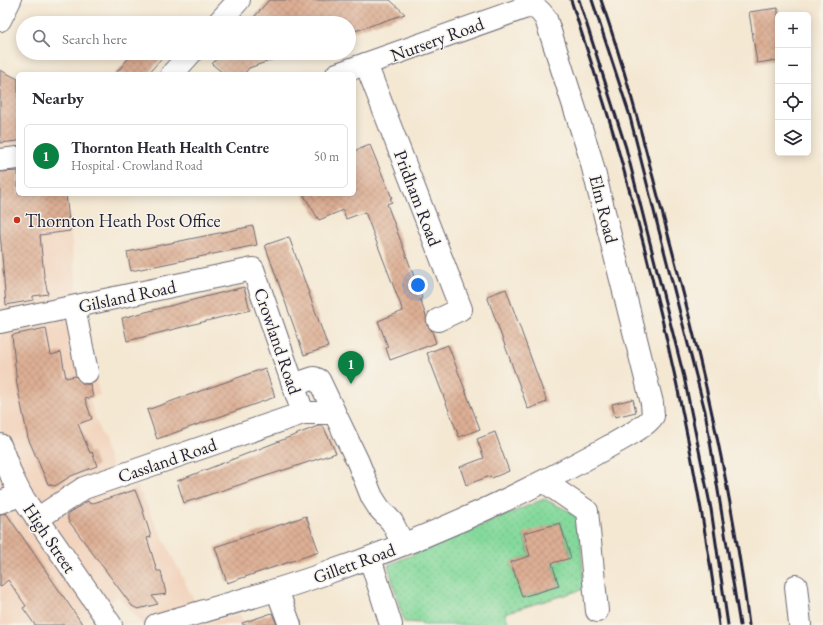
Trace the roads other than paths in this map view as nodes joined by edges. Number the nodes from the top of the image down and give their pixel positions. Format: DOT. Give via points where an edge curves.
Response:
graph roads {
  1 [pos="10,0"];
  2 [pos="239,0"];
  3 [pos="540,4"];
  4 [pos="224,16"];
  5 [pos="0,20"];
  6 [pos="185,60"];
  7 [pos="366,64"];
  8 [pos="174,72"];
  9 [pos="343,72"];
  10 [pos="16,158"];
  11 [pos="0,160"];
  12 [pos="253,269"];
  13 [pos="74,308"];
  14 [pos="438,320"];
  15 [pos="0,322"];
  16 [pos="87,372"];
  17 [pos="293,385"];
  18 [pos="303,413"];
  19 [pos="334,413"];
  20 [pos="653,416"];
  21 [pos="0,444"];
  22 [pos="545,482"];
  23 [pos="21,495"];
  24 [pos="0,502"];
  25 [pos="37,519"];
  26 [pos="403,544"];
  27 [pos="370,558"];
  28 [pos="796,586"];
  29 [pos="277,590"];
  30 [pos="597,611"];
  31 [pos="111,625"];
  32 [pos="156,625"];
  33 [pos="290,625"];
  34 [pos="391,625"];
  35 [pos="800,625"];
  1 -- 5 [label="street"];
  2 -- 4 [label="street"];
  3 -- 7 [label="street, Nursery Road"];
  3 -- 20 [label="street, Elm Road" via="590,156 652,403"];
  6 -- 8 [label="street"];
  7 -- 9 [label="street, Nursery Road"];
  7 -- 14 [label="street, Pridham Road" via="461,309"];
  10 -- 11 [label="street"];
  12 -- 13 [label="street, Gilsland Road"];
  12 -- 17 [label="street, Crowland Road"];
  13 -- 15 [label="street, Gilsland Road"];
  13 -- 16 [label="street"];
  17 -- 18 [label="street, Crowland Road"];
  17 -- 19 [label="street" via="317,378"];
  18 -- 19 [label="street, Cassland Road"];
  18 -- 25 [label="street, Cassland Road" via="84,488"];
  19 -- 26 [label="street" via="372,497 392,522"];
  20 -- 22 [label="street, Gillett Road" via="616,442"];
  21 -- 23 [label="street, High Street"];
  22 -- 26 [label="street, Gillett Road"];
  22 -- 30 [label="street" via="587,511"];
  23 -- 24 [label="street"];
  23 -- 25 [label="street, High Street"];
  25 -- 31 [label="street, High Street"];
  26 -- 27 [label="street, Gillett Road"];
  27 -- 29 [label="street, Gillett Road"];
  27 -- 34 [label="street"];
  28 -- 35 [label="street"];
  29 -- 32 [label="street, Gillett Road"];
  29 -- 33 [label="street"];
}
